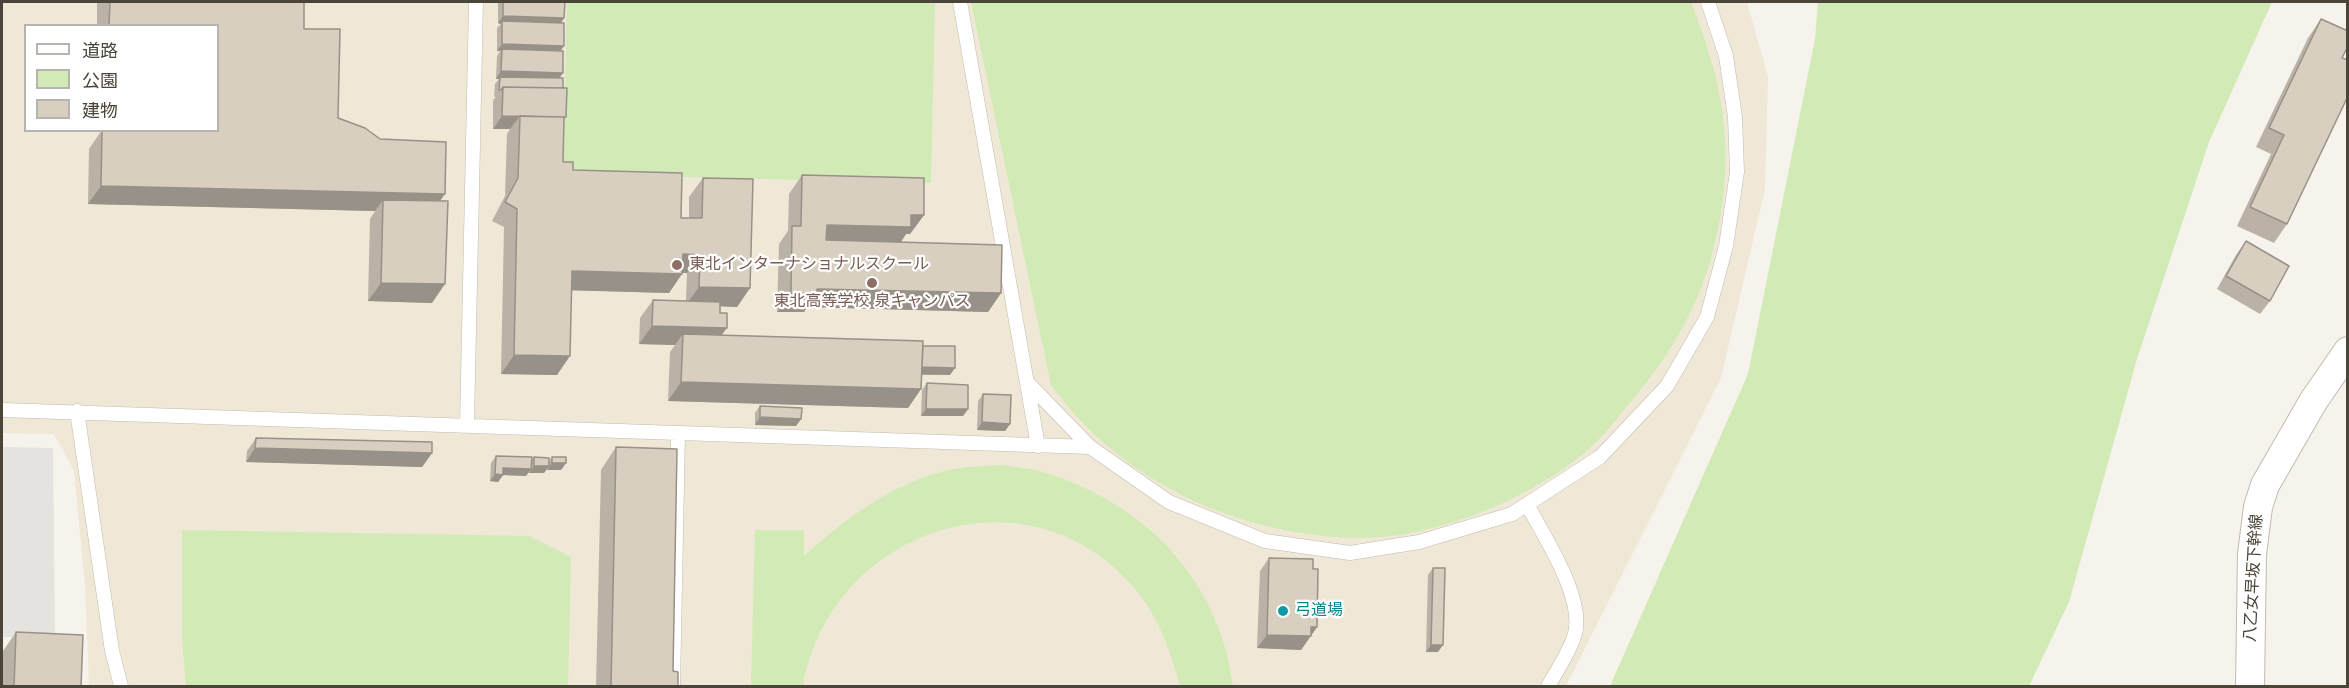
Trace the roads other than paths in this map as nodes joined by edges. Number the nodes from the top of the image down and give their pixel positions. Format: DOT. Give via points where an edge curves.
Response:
graph roads {
  1 [pos="476,2"];
  2 [pos="960,2"];
  3 [pos="1708,2"];
  4 [pos="2348,351"];
  5 [pos="1027,382"];
  6 [pos="2,410"];
  7 [pos="77,411"];
  8 [pos="466,425"];
  9 [pos="678,433"];
  10 [pos="1038,446"];
  11 [pos="1090,447"];
  12 [pos="1527,504"];
  13 [pos="121,687"];
  14 [pos="673,687"];
  15 [pos="1548,687"];
  16 [pos="2250,687"];
  1 -- 8 [label="lane"];
  2 -- 5 [label="lane"];
  3 -- 12 [label="lane" via="1726,56 1735,117 1737,172 1726,246 1707,317 1667,387 1600,457"];
  4 -- 16 [label="street, 八乙女早坂下幹線" via="2286,447 2258,507 2252,554"];
  5 -- 10 [label="lane"];
  5 -- 11 [label="lane"];
  6 -- 7 [label="lane"];
  7 -- 8 [label="lane"];
  7 -- 13 [label="lane" via="112,651"];
  8 -- 9 [label="lane"];
  9 -- 10 [label="lane"];
  9 -- 14 [label="lane"];
  10 -- 11 [label="lane"];
  11 -- 12 [label="lane" via="1169,502 1264,542 1350,553 1419,542 1512,514"];
  12 -- 15 [label="lane" via="1572,592 1577,617 1575,636"];
}
